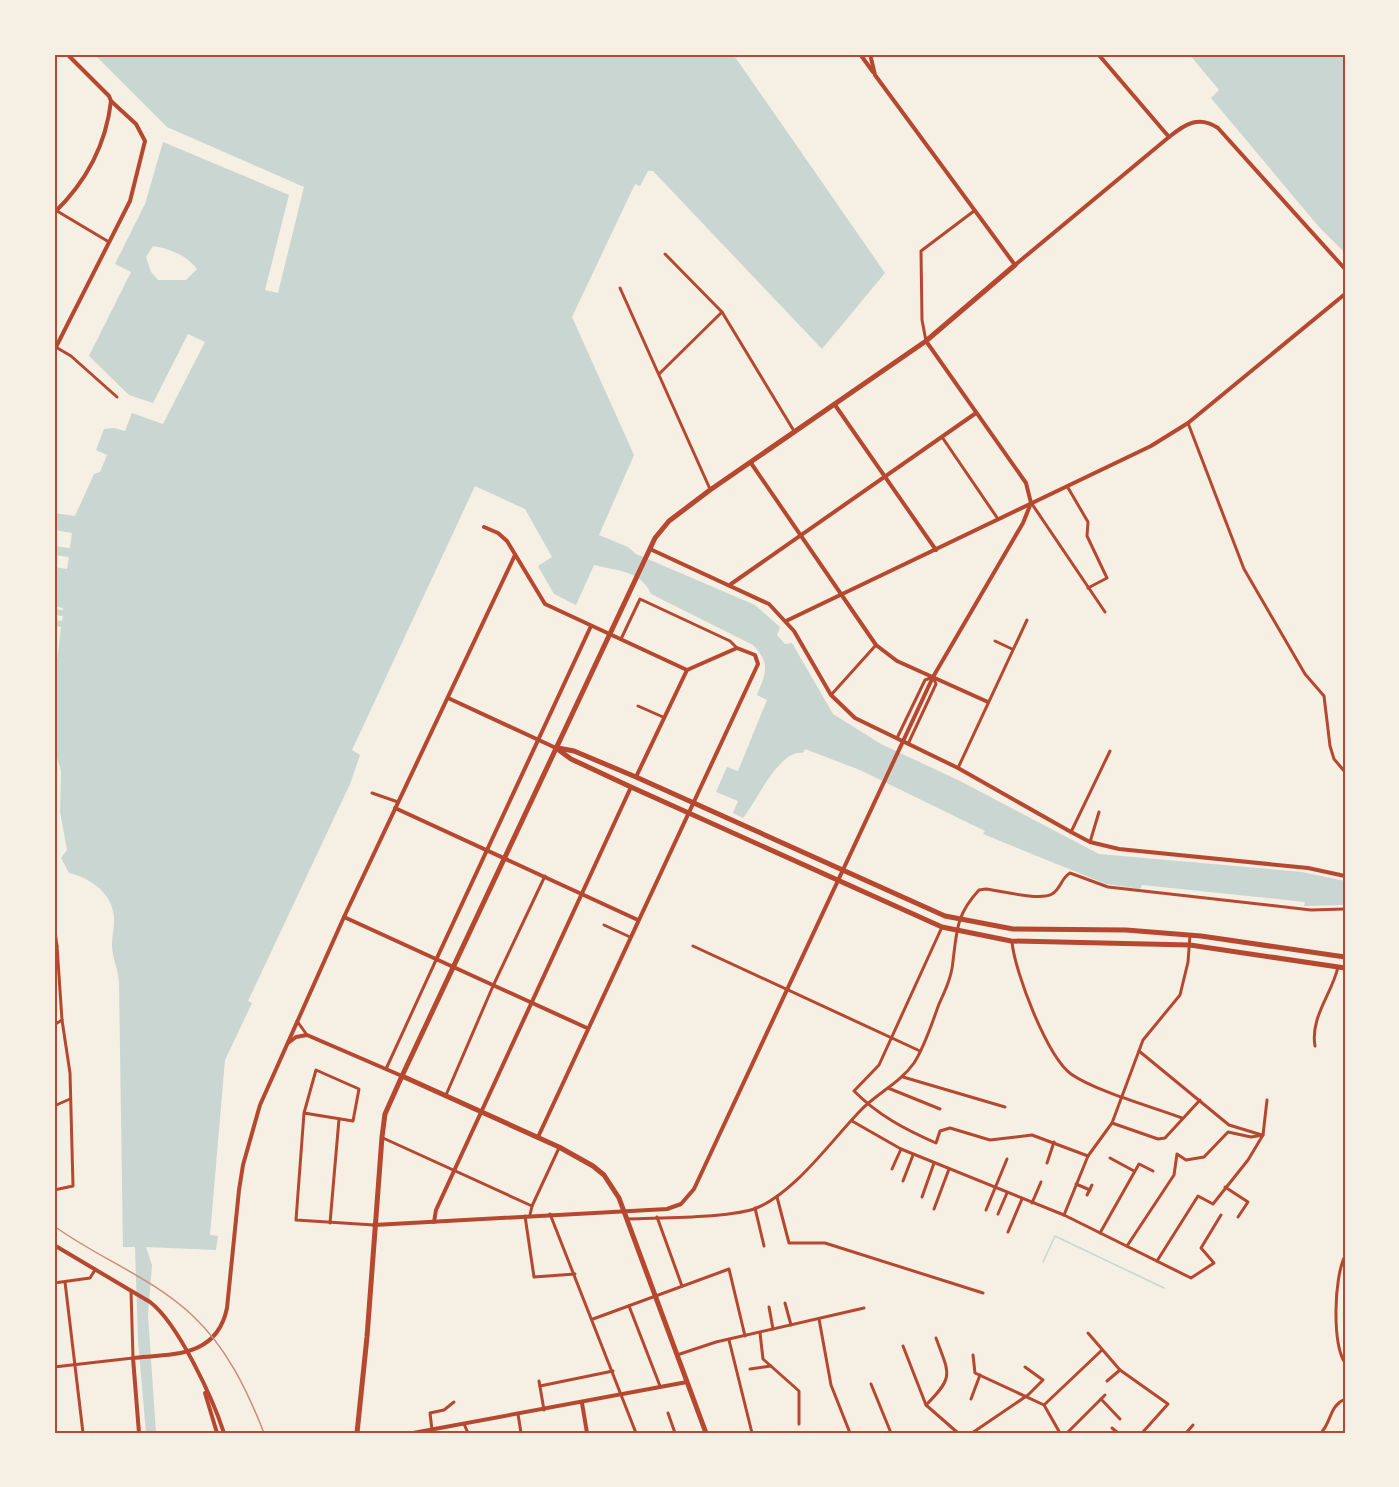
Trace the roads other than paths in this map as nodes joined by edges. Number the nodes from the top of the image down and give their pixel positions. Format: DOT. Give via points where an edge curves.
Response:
graph roads {
  1 [pos="67,54"];
  2 [pos="860,54"];
  3 [pos="870,54"];
  4 [pos="1098,54"];
  5 [pos="875,75"];
  6 [pos="111,101"];
  7 [pos="1168,137"];
  8 [pos="55,212"];
  9 [pos="974,212"];
  10 [pos="109,242"];
  11 [pos="665,255"];
  12 [pos="1015,265"];
  13 [pos="1345,269"];
  14 [pos="620,288"];
  15 [pos="1345,294"];
  16 [pos="722,312"];
  17 [pos="926,341"];
  18 [pos="55,346"];
  19 [pos="659,374"];
  20 [pos="117,397"];
  21 [pos="835,405"];
  22 [pos="976,413"];
  23 [pos="1188,423"];
  24 [pos="795,432"];
  25 [pos="942,437"];
  26 [pos="751,463"];
  27 [pos="886,476"];
  28 [pos="1067,486"];
  29 [pos="710,490"];
  30 [pos="1031,503"];
  31 [pos="998,519"];
  32 [pos="484,527"];
  33 [pos="801,536"];
  34 [pos="649,549"];
  35 [pos="936,550"];
  36 [pos="515,555"];
  37 [pos="730,585"];
  38 [pos="1088,588"];
  39 [pos="843,595"];
  40 [pos="1105,612"];
  41 [pos="1027,620"];
  42 [pos="786,621"];
  43 [pos="591,626"];
  44 [pos="609,633"];
  45 [pos="621,639"];
  46 [pos="995,641"];
  47 [pos="876,645"];
  48 [pos="737,648"];
  49 [pos="1013,649"];
  50 [pos="687,670"];
  51 [pos="933,677"];
  52 [pos="831,695"];
  53 [pos="448,698"];
  54 [pos="988,702"];
  55 [pos="638,706"];
  56 [pos="663,717"];
  57 [pos="897,739"];
  58 [pos="540,740"];
  59 [pos="908,744"];
  60 [pos="556,748"];
  61 [pos="1110,751"];
  62 [pos="958,768"];
  63 [pos="1345,772"];
  64 [pos="636,777"];
  65 [pos="631,787"];
  66 [pos="372,793"];
  67 [pos="398,802"];
  68 [pos="694,803"];
  69 [pos="395,808"];
  70 [pos="1099,812"];
  71 [pos="689,813"];
  72 [pos="1071,832"];
  73 [pos="1090,842"];
  74 [pos="487,850"];
  75 [pos="505,858"];
  76 [pos="842,871"];
  77 [pos="544,876"];
  78 [pos="1345,876"];
  79 [pos="838,880"];
  80 [pos="582,893"];
  81 [pos="1345,909"];
  82 [pos="344,917"];
  83 [pos="638,920"];
  84 [pos="960,920"];
  85 [pos="54,924"];
  86 [pos="604,925"];
  87 [pos="942,927"];
  88 [pos="956,930"];
  89 [pos="1190,935"];
  90 [pos="630,937"];
  91 [pos="1011,940"];
  92 [pos="1190,945"];
  93 [pos="55,946"];
  94 [pos="693,946"];
  95 [pos="1345,957"];
  96 [pos="436,960"];
  97 [pos="1338,967"];
  98 [pos="454,968"];
  99 [pos="1345,968"];
  100 [pos="492,986"];
  101 [pos="787,989"];
  102 [pos="530,1003"];
  103 [pos="62,1020"];
  104 [pos="297,1021"];
  105 [pos="54,1025"];
  106 [pos="587,1028"];
  107 [pos="307,1035"];
  108 [pos="892,1037"];
  109 [pos="285,1046"];
  110 [pos="1315,1047"];
  111 [pos="920,1051"];
  112 [pos="1139,1051"];
  113 [pos="386,1069"];
  114 [pos="402,1076"];
  115 [pos="903,1077"];
  116 [pos="888,1088"];
  117 [pos="446,1095"];
  118 [pos="1121,1095"];
  119 [pos="70,1099"];
  120 [pos="1200,1100"];
  121 [pos="1267,1101"];
  122 [pos="867,1105"];
  123 [pos="54,1106"];
  124 [pos="1005,1107"];
  125 [pos="940,1109"];
  126 [pos="481,1111"];
  127 [pos="304,1113"];
  128 [pos="1182,1118"];
  129 [pos="339,1119"];
  130 [pos="852,1121"];
  131 [pos="1112,1123"];
  132 [pos="1263,1135"];
  133 [pos="382,1137"];
  134 [pos="537,1138"];
  135 [pos="1054,1143"];
  136 [pos="559,1147"];
  137 [pos="901,1149"];
  138 [pos="913,1154"];
  139 [pos="1088,1156"];
  140 [pos="1110,1158"];
  141 [pos="1007,1159"];
  142 [pos="934,1163"];
  143 [pos="1047,1163"];
  144 [pos="892,1168"];
  145 [pos="949,1169"];
  146 [pos="454,1170"];
  147 [pos="1134,1171"];
  148 [pos="1153,1171"];
  149 [pos="903,1181"];
  150 [pos="1041,1182"];
  151 [pos="1076,1184"];
  152 [pos="1092,1185"];
  153 [pos="1225,1187"];
  154 [pos="995,1188"];
  155 [pos="919,1189"];
  156 [pos="54,1190"];
  157 [pos="1090,1190"];
  158 [pos="924,1191"];
  159 [pos="1006,1192"];
  160 [pos="1087,1195"];
  161 [pos="777,1197"];
  162 [pos="922,1197"];
  163 [pos="1022,1199"];
  164 [pos="1032,1203"];
  165 [pos="532,1206"];
  166 [pos="755,1208"];
  167 [pos="934,1209"];
  168 [pos="986,1210"];
  169 [pos="624,1211"];
  170 [pos="550,1214"];
  171 [pos="998,1214"];
  172 [pos="528,1215"];
  173 [pos="1064,1215"];
  174 [pos="1221,1215"];
  175 [pos="657,1217"];
  176 [pos="1238,1217"];
  177 [pos="627,1219"];
  178 [pos="330,1222"];
  179 [pos="434,1222"];
  180 [pos="374,1225"];
  181 [pos="1008,1232"];
  182 [pos="1100,1233"];
  183 [pos="54,1245"];
  184 [pos="764,1246"];
  185 [pos="1127,1246"];
  186 [pos="1345,1256"];
  187 [pos="1157,1261"];
  188 [pos="95,1270"];
  189 [pos="575,1274"];
  190 [pos="65,1282"];
  191 [pos="54,1284"];
  192 [pos="682,1286"];
  193 [pos="134,1292"];
  194 [pos="983,1293"];
  195 [pos="655,1295"];
  196 [pos="785,1304"];
  197 [pos="629,1305"];
  198 [pos="769,1307"];
  199 [pos="864,1308"];
  200 [pos="593,1319"];
  201 [pos="819,1319"];
  202 [pos="791,1325"];
  203 [pos="774,1330"];
  204 [pos="760,1333"];
  205 [pos="1088,1333"];
  206 [pos="745,1336"];
  207 [pos="936,1338"];
  208 [pos="729,1340"];
  209 [pos="903,1346"];
  210 [pos="1102,1350"];
  211 [pos="185,1351"];
  212 [pos="677,1355"];
  213 [pos="973,1355"];
  214 [pos="133,1358"];
  215 [pos="1345,1363"];
  216 [pos="74,1365"];
  217 [pos="771,1366"];
  218 [pos="54,1367"];
  219 [pos="1025,1367"];
  220 [pos="750,1369"];
  221 [pos="1120,1370"];
  222 [pos="613,1371"];
  223 [pos="980,1375"];
  224 [pos="539,1381"];
  225 [pos="687,1382"];
  226 [pos="1107,1382"];
  227 [pos="871,1384"];
  228 [pos="540,1386"];
  229 [pos="203,1387"];
  230 [pos="660,1388"];
  231 [pos="1028,1395"];
  232 [pos="1105,1395"];
  233 [pos="622,1396"];
  234 [pos="971,1399"];
  235 [pos="1101,1399"];
  236 [pos="1345,1399"];
  237 [pos="454,1402"];
  238 [pos="582,1403"];
  239 [pos="926,1405"];
  240 [pos="1044,1405"];
  241 [pos="544,1410"];
  242 [pos="668,1413"];
  243 [pos="518,1414"];
  244 [pos="1120,1419"];
  245 [pos="464,1424"];
  246 [pos="799,1424"];
  247 [pos="1193,1425"];
  248 [pos="1112,1428"];
  249 [pos="432,1430"];
  250 [pos="83,1433"];
  251 [pos="139,1433"];
  252 [pos="217,1433"];
  253 [pos="224,1433"];
  254 [pos="357,1433"];
  255 [pos="413,1433"];
  256 [pos="468,1433"];
  257 [pos="521,1433"];
  258 [pos="587,1433"];
  259 [pos="636,1433"];
  260 [pos="675,1433"];
  261 [pos="706,1433"];
  262 [pos="752,1433"];
  263 [pos="850,1433"];
  264 [pos="891,1433"];
  265 [pos="958,1433"];
  266 [pos="972,1433"];
  267 [pos="1060,1433"];
  268 [pos="1066,1433"];
  269 [pos="1118,1433"];
  270 [pos="1142,1433"];
  271 [pos="1186,1433"];
  272 [pos="1321,1433"];
  1 -- 6 [label="street"];
  2 -- 5 [label="street"];
  3 -- 5 [label="street"];
  4 -- 7 [label="street"];
  5 -- 9 [label="street"];
  6 -- 8 [label="street" via="93,164 82,183"];
  6 -- 10 [label="street" via="136,124 145,141 130,201"];
  7 -- 12 [label="street"];
  7 -- 13 [label="street" via="1196,121 1218,128"];
  8 -- 10 [label="street"];
  9 -- 12 [label="street"];
  9 -- 17 [label="street" via="921,251"];
  10 -- 18 [label="street"];
  11 -- 16 [label="street"];
  12 -- 17 [label="main road"];
  14 -- 19 [label="street"];
  15 -- 23 [label="street"];
  16 -- 19 [label="street"];
  16 -- 24 [label="street"];
  17 -- 21 [label="main road"];
  17 -- 22 [label="street"];
  18 -- 20 [label="street"];
  19 -- 29 [label="street"];
  21 -- 24 [label="main road"];
  21 -- 27 [label="street"];
  22 -- 25 [label="street"];
  22 -- 30 [label="street" via="1026,483"];
  23 -- 28 [label="street" via="1151,446"];
  23 -- 63 [label="street" via="1244,569 1305,674 1324,696 1330,746 1334,759"];
  24 -- 26 [label="main road"];
  25 -- 27 [label="street"];
  25 -- 31 [label="street"];
  26 -- 29 [label="main road"];
  26 -- 33 [label="street"];
  27 -- 33 [label="street"];
  27 -- 35 [label="street"];
  28 -- 30 [label="street"];
  28 -- 38 [label="street" via="1088,522 1087,536 1107,578"];
  29 -- 34 [label="main road" via="669,521"];
  30 -- 31 [label="street"];
  30 -- 38 [label="street"];
  30 -- 51 [label="street"];
  31 -- 35 [label="street"];
  32 -- 36 [label="street" via="507,541"];
  33 -- 37 [label="street"];
  33 -- 39 [label="street"];
  34 -- 37 [label="street"];
  34 -- 44 [label="main road"];
  35 -- 39 [label="street"];
  36 -- 43 [label="street" via="545,604"];
  36 -- 53 [label="street"];
  37 -- 42 [label="street" via="769,604"];
  38 -- 40 [label="street"];
  39 -- 42 [label="street"];
  39 -- 47 [label="street"];
  41 -- 49 [label="street"];
  42 -- 52 [label="street"];
  43 -- 44 [label="street"];
  43 -- 58 [label="street"];
  44 -- 45 [label="street"];
  44 -- 60 [label="main road"];
  45 -- 48 [label="street" via="640,599 730,641"];
  45 -- 50 [label="street"];
  46 -- 49 [label="street"];
  47 -- 51 [label="street" via="889,657"];
  47 -- 52 [label="street"];
  48 -- 50 [label="street"];
  48 -- 68 [label="street" via="755,655 758,664"];
  49 -- 54 [label="street"];
  50 -- 56 [label="street"];
  51 -- 54 [label="street"];
  51 -- 57 [label="street" via="925,680"];
  51 -- 59 [label="street" via="936,684"];
  51 -- 76 [label="street"];
  52 -- 57 [label="street" via="855,718"];
  53 -- 58 [label="street"];
  53 -- 67 [label="street"];
  54 -- 62 [label="street"];
  55 -- 56 [label="street"];
  56 -- 64 [label="street"];
  57 -- 59 [label="street"];
  58 -- 60 [label="street"];
  58 -- 74 [label="street"];
  59 -- 62 [label="street"];
  60 -- 64 [label="main road" via="574,751"];
  60 -- 65 [label="main road"];
  60 -- 75 [label="main road"];
  61 -- 72 [label="street"];
  62 -- 72 [label="street"];
  64 -- 68 [label="main road"];
  65 -- 71 [label="main road"];
  65 -- 80 [label="street"];
  66 -- 67 [label="street"];
  67 -- 69 [label="street"];
  68 -- 71 [label="street"];
  68 -- 76 [label="main road"];
  69 -- 74 [label="street"];
  69 -- 82 [label="street"];
  70 -- 73 [label="street"];
  71 -- 79 [label="main road"];
  71 -- 83 [label="street"];
  72 -- 73 [label="street"];
  73 -- 78 [label="street" via="1119,849 1308,868"];
  74 -- 75 [label="street"];
  74 -- 96 [label="street"];
  75 -- 77 [label="street"];
  75 -- 98 [label="main road"];
  76 -- 79 [label="street"];
  76 -- 84 [label="main road"];
  77 -- 80 [label="street"];
  77 -- 100 [label="street"];
  79 -- 87 [label="main road"];
  79 -- 101 [label="street"];
  80 -- 83 [label="street"];
  80 -- 102 [label="street"];
  81 -- 84 [label="street" via="1311,910 1108,887 1070,873 1054,893 1042,897 979,890"];
  82 -- 96 [label="street"];
  82 -- 104 [label="street"];
  83 -- 90 [label="street"];
  84 -- 88 [label="street"];
  84 -- 89 [label="main road" via="1014,929"];
  85 -- 93 [label="street"];
  86 -- 90 [label="street"];
  87 -- 88 [label="main road"];
  87 -- 108 [label="street"];
  88 -- 91 [label="main road"];
  88 -- 111 [label="street" via="946,989"];
  89 -- 92 [label="street"];
  89 -- 95 [label="main road"];
  90 -- 106 [label="street"];
  91 -- 92 [label="main road"];
  91 -- 118 [label="street" via="1034,1016 1064,1067 1083,1080"];
  92 -- 97 [label="main road"];
  92 -- 112 [label="street" via="1180,995 1143,1040"];
  93 -- 103 [label="street"];
  94 -- 101 [label="street"];
  96 -- 98 [label="street"];
  96 -- 113 [label="street"];
  97 -- 99 [label="main road"];
  97 -- 110 [label="street" via="1334,983 1321,1004"];
  98 -- 100 [label="street"];
  98 -- 114 [label="main road"];
  100 -- 102 [label="street"];
  100 -- 117 [label="street"];
  101 -- 108 [label="street"];
  101 -- 169 [label="street" via="690,1196 674,1208"];
  102 -- 106 [label="street"];
  102 -- 126 [label="street"];
  103 -- 105 [label="street"];
  103 -- 119 [label="street"];
  104 -- 107 [label="street"];
  104 -- 109 [label="street"];
  106 -- 134 [label="street"];
  107 -- 109 [label="street" via="296,1037"];
  107 -- 113 [label="street"];
  108 -- 111 [label="street"];
  108 -- 122 [label="street" via="879,1065 854,1091"];
  109 -- 211 [label="street" via="257,1113 243,1166 225,1320 208,1343"];
  111 -- 115 [label="street"];
  112 -- 118 [label="street"];
  112 -- 120 [label="street"];
  113 -- 114 [label="street"];
  114 -- 117 [label="main road"];
  114 -- 133 [label="main road" via="385,1114"];
  115 -- 116 [label="street"];
  115 -- 124 [label="street"];
  116 -- 122 [label="street"];
  116 -- 125 [label="street"];
  117 -- 126 [label="main road"];
  118 -- 128 [label="street"];
  118 -- 131 [label="street"];
  119 -- 123 [label="street"];
  119 -- 156 [label="street" via="73,1186"];
  120 -- 128 [label="street"];
  120 -- 132 [label="street" via="1232,1128"];
  121 -- 132 [label="street"];
  122 -- 130 [label="street"];
  122 -- 135 [label="street" via="903,1129 936,1143 940,1131 950,1128 990,1140 1032,1135"];
  126 -- 134 [label="main road"];
  126 -- 146 [label="street"];
  127 -- 129 [label="street"];
  127 -- 129 [label="street" via="316,1070 359,1089 353,1121"];
  127 -- 178 [label="street" via="296,1220"];
  128 -- 131 [label="street" via="1165,1138 1158,1139"];
  129 -- 178 [label="street"];
  130 -- 137 [label="street"];
  130 -- 161 [label="street"];
  131 -- 139 [label="street"];
  132 -- 153 [label="street"];
  132 -- 185 [label="street" via="1251,1137 1228,1132 1204,1157 1186,1160 1177,1154 1174,1174"];
  133 -- 146 [label="street"];
  133 -- 180 [label="main road"];
  134 -- 136 [label="main road"];
  135 -- 139 [label="street"];
  135 -- 143 [label="street"];
  136 -- 165 [label="street"];
  136 -- 169 [label="main road" via="604,1175"];
  137 -- 138 [label="street"];
  137 -- 144 [label="street"];
  138 -- 142 [label="street"];
  138 -- 149 [label="street"];
  139 -- 151 [label="street"];
  140 -- 147 [label="street"];
  141 -- 154 [label="street"];
  142 -- 145 [label="street"];
  142 -- 158 [label="street"];
  145 -- 154 [label="street"];
  145 -- 167 [label="street"];
  146 -- 165 [label="street"];
  146 -- 179 [label="street"];
  147 -- 148 [label="street" via="1138,1164"];
  147 -- 182 [label="street"];
  150 -- 164 [label="street"];
  151 -- 157 [label="street"];
  151 -- 173 [label="street"];
  152 -- 157 [label="street"];
  153 -- 176 [label="street" via="1248,1202"];
  153 -- 187 [label="street" via="1213,1204 1198,1196"];
  154 -- 159 [label="street"];
  154 -- 168 [label="street"];
  155 -- 158 [label="street"];
  157 -- 160 [label="street"];
  158 -- 162 [label="street"];
  159 -- 163 [label="street"];
  159 -- 171 [label="street"];
  161 -- 166 [label="street"];
  161 -- 194 [label="street" via="789,1243 825,1243"];
  163 -- 164 [label="street"];
  163 -- 181 [label="street"];
  164 -- 173 [label="street"];
  165 -- 172 [label="street"];
  166 -- 175 [label="street"];
  166 -- 184 [label="street"];
  169 -- 170 [label="street"];
  169 -- 177 [label="main road"];
  170 -- 172 [label="street"];
  170 -- 189 [label="street"];
  172 -- 179 [label="street"];
  172 -- 189 [label="street" via="534,1277"];
  173 -- 182 [label="street"];
  174 -- 187 [label="street" via="1201,1248 1214,1263 1191,1278"];
  175 -- 177 [label="street"];
  175 -- 192 [label="street"];
  177 -- 195 [label="main road"];
  178 -- 180 [label="street"];
  179 -- 180 [label="street"];
  180 -- 254 [label="main road"];
  182 -- 185 [label="street"];
  183 -- 188 [label="street"];
  185 -- 187 [label="street"];
  186 -- 215 [label="street" via="1337,1290 1338,1340"];
  188 -- 190 [label="street" via="90,1278"];
  188 -- 193 [label="street"];
  189 -- 200 [label="street"];
  190 -- 191 [label="street"];
  190 -- 216 [label="street"];
  192 -- 195 [label="street"];
  192 -- 206 [label="street" via="729,1269"];
  193 -- 211 [label="street" via="171,1322"];
  193 -- 214 [label="street"];
  195 -- 197 [label="street"];
  195 -- 212 [label="main road"];
  196 -- 202 [label="street"];
  197 -- 200 [label="street"];
  197 -- 230 [label="street"];
  198 -- 203 [label="street"];
  199 -- 201 [label="street"];
  200 -- 222 [label="street"];
  201 -- 202 [label="street"];
  201 -- 263 [label="street" via="831,1385"];
  202 -- 203 [label="street"];
  203 -- 204 [label="street"];
  204 -- 206 [label="street"];
  204 -- 217 [label="street" via="763,1359"];
  205 -- 210 [label="street"];
  206 -- 208 [label="street"];
  207 -- 239 [label="street" via="948,1373 943,1388"];
  208 -- 212 [label="street"];
  208 -- 262 [label="street"];
  209 -- 239 [label="street"];
  210 -- 221 [label="street"];
  210 -- 240 [label="street"];
  211 -- 214 [label="street"];
  211 -- 229 [label="street"];
  212 -- 225 [label="main road"];
  213 -- 223 [label="street" via="975,1373"];
  214 -- 216 [label="street"];
  214 -- 251 [label="street"];
  216 -- 218 [label="street"];
  216 -- 250 [label="street"];
  217 -- 220 [label="street"];
  217 -- 246 [label="street" via="799,1391"];
  219 -- 231 [label="street" via="1043,1380"];
  221 -- 226 [label="street"];
  221 -- 270 [label="street" via="1168,1404"];
  222 -- 228 [label="street"];
  222 -- 233 [label="street"];
  223 -- 231 [label="street"];
  223 -- 234 [label="street"];
  224 -- 228 [label="street"];
  225 -- 230 [label="street"];
  225 -- 261 [label="main road"];
  227 -- 264 [label="street"];
  228 -- 241 [label="street"];
  229 -- 252 [label="street"];
  229 -- 253 [label="street"];
  230 -- 233 [label="street"];
  231 -- 240 [label="street"];
  231 -- 266 [label="street"];
  232 -- 235 [label="street"];
  233 -- 238 [label="street"];
  233 -- 259 [label="street"];
  235 -- 244 [label="street"];
  235 -- 268 [label="street"];
  236 -- 272 [label="street" via="1333,1407"];
  237 -- 249 [label="street" via="444,1410 430,1413"];
  238 -- 241 [label="street"];
  238 -- 258 [label="street"];
  239 -- 265 [label="street"];
  240 -- 267 [label="street"];
  241 -- 243 [label="street"];
  242 -- 260 [label="street"];
  243 -- 245 [label="street"];
  243 -- 257 [label="street"];
  245 -- 249 [label="street"];
  245 -- 256 [label="street"];
  247 -- 271 [label="street"];
  248 -- 269 [label="street"];
  249 -- 255 [label="street"];
}
